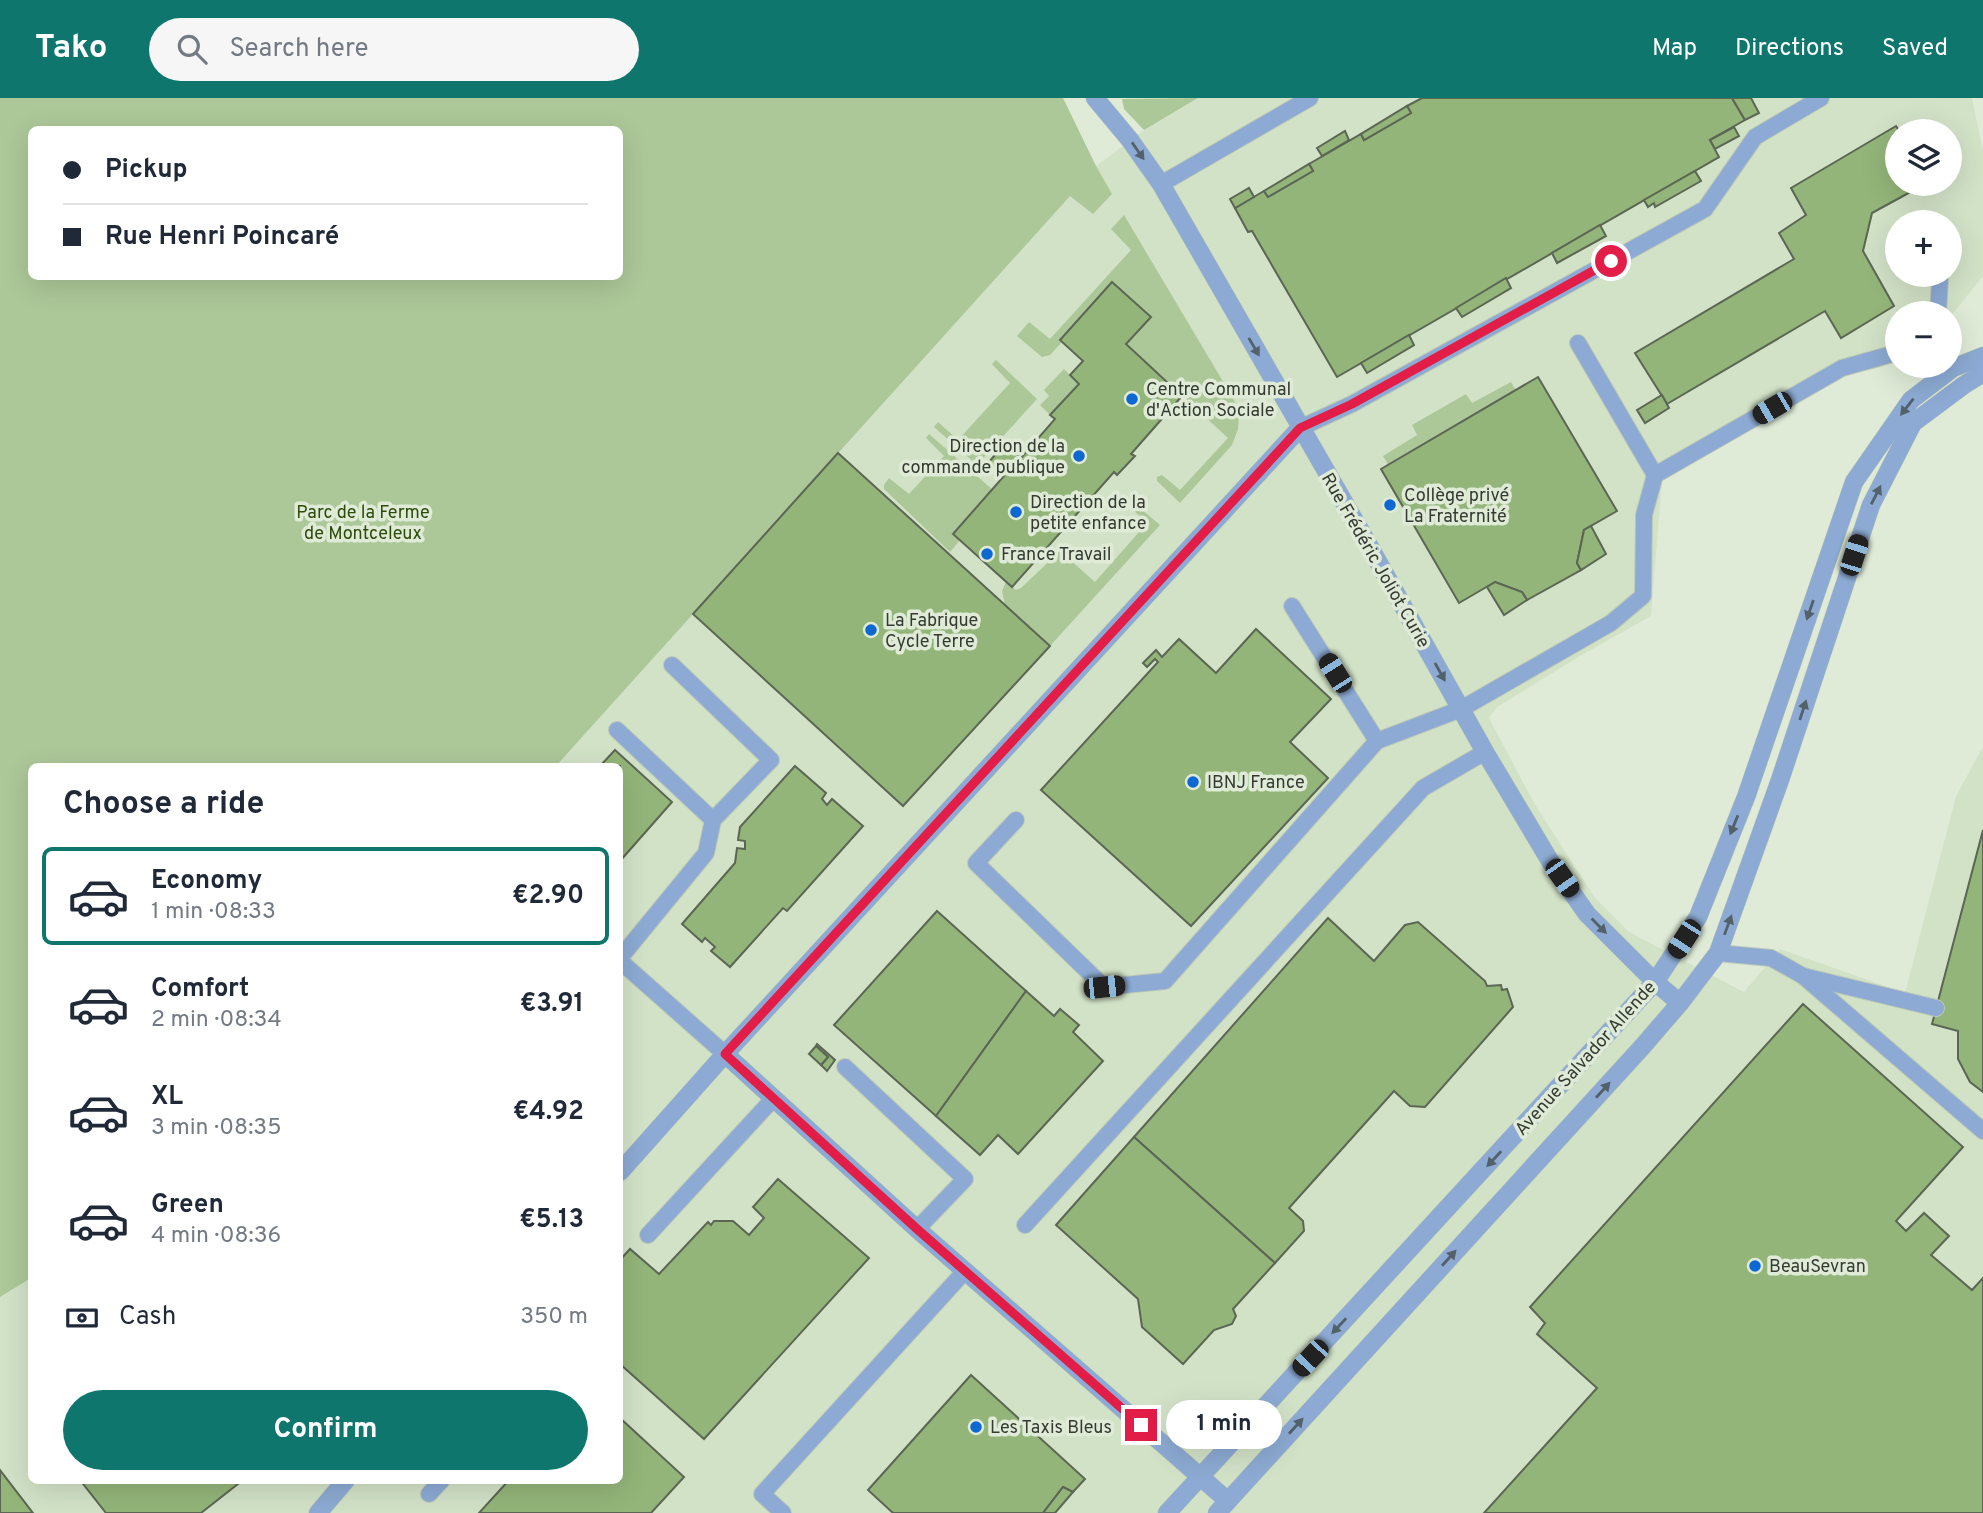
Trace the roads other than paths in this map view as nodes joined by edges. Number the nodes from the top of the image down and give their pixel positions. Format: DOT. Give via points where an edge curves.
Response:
graph roads {
  1 [pos="1095,98"];
  2 [pos="1310,98"];
  3 [pos="1821,98"];
  4 [pos="1161,184"];
  5 [pos="1578,342"];
  6 [pos="1885,356"];
  7 [pos="1983,356"];
  8 [pos="1983,373"];
  9 [pos="1300,428"];
  10 [pos="1655,475"];
  11 [pos="1292,606"];
  12 [pos="672,665"];
  13 [pos="1461,709"];
  14 [pos="617,730"];
  15 [pos="1377,741"];
  16 [pos="1485,752"];
  17 [pos="713,820"];
  18 [pos="1016,820"];
  19 [pos="1718,953"];
  20 [pos="623,956"];
  21 [pos="623,963"];
  22 [pos="1803,976"];
  23 [pos="1655,982"];
  24 [pos="1680,1003"];
  25 [pos="1936,1008"];
  26 [pos="725,1054"];
  27 [pos="845,1067"];
  28 [pos="773,1099"];
  29 [pos="1983,1130"];
  30 [pos="623,1169"];
  31 [pos="1025,1225"];
  32 [pos="917,1229"];
  33 [pos="648,1235"];
  34 [pos="965,1270"];
  35 [pos="1200,1476"];
  36 [pos="343,1484"];
  37 [pos="438,1484"];
  38 [pos="429,1494"];
  39 [pos="1223,1507"];
  40 [pos="318,1513"];
  41 [pos="783,1513"];
  42 [pos="1167,1513"];
  1 -- 4 [label="street, Rue Frédéric Joliot Curie, one-way"];
  2 -- 4 [label="lane"];
  3 -- 9 [label="lane" via="1755,136 1705,209 1352,404"];
  4 -- 9 [label="street, Rue Frédéric Joliot Curie, one-way"];
  5 -- 10 [label="lane"];
  6 -- 10 [label="lane" via="1842,368"];
  7 -- 23 [label="street, Avenue Salvador Allende, one-way" via="1954,368 1911,400 1854,482 1746,797 1698,917"];
  19 -- 8 [label="street, Avenue Salvador Allende, one-way" via="1871,505 1913,423"];
  9 -- 13 [label="street, Rue Frédéric Joliot Curie, one-way"];
  9 -- 26 [label="street"];
  10 -- 13 [label="lane" via="1644,515 1643,596 1611,623"];
  11 -- 15 [label="lane"];
  12 -- 17 [label="lane" via="771,760"];
  13 -- 15 [label="lane"];
  13 -- 16 [label="street, Rue Frédéric Joliot Curie"];
  14 -- 17 [label="lane"];
  15 -- 18 [label="lane" via="1165,981 1104,987 976,863"];
  16 -- 23 [label="street, Rue Frédéric Joliot Curie, one-way" via="1587,914"];
  16 -- 31 [label="lane" via="1423,788"];
  17 -- 20 [label="lane" via="706,853"];
  19 -- 22 [label="lane" via="1770,958"];
  19 -- 24 [label="street, Avenue Salvador Allende"];
  21 -- 26 [label="lane"];
  22 -- 25 [label="lane"];
  22 -- 29 [label="lane"];
  23 -- 24 [label="street, Rue Frédéric Joliot Curie"];
  23 -- 35 [label="street, Avenue Salvador Allende, one-way"];
  39 -- 24 [label="street, Avenue Salvador Allende, one-way"];
  26 -- 28 [label="street"];
  26 -- 30 [label="street"];
  27 -- 32 [label="lane" via="965,1179"];
  28 -- 32 [label="street"];
  28 -- 33 [label="lane"];
  32 -- 34 [label="street"];
  34 -- 35 [label="street"];
  34 -- 41 [label="lane" via="762,1494"];
  35 -- 39 [label="street"];
  35 -- 42 [label="street, Avenue Salvador Allende"];
  36 -- 40 [label="street"];
  37 -- 38 [label="lane"];
}
